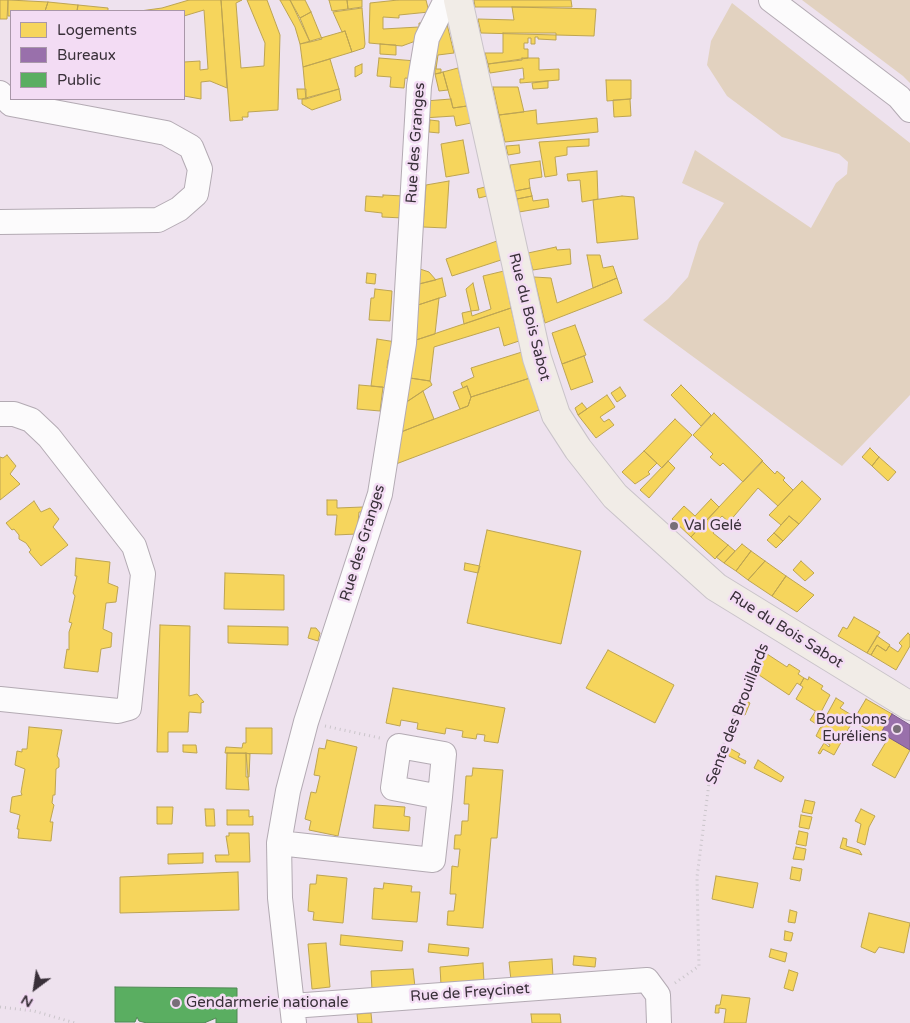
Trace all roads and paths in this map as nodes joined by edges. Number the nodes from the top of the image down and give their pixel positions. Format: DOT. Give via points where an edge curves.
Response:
graph roads {
  1 [pos="446,0"];
  2 [pos="458,0"];
  3 [pos="771,0"];
  4 [pos="0,93"];
  5 [pos="910,110"];
  6 [pos="0,222"];
  7 [pos="0,414"];
  8 [pos="775,622"];
  9 [pos="0,699"];
  10 [pos="910,706"];
  11 [pos="306,722"];
  12 [pos="399,746"];
  13 [pos="440,797"];
  14 [pos="279,843"];
  15 [pos="653,987"];
  16 [pos="0,1007"];
  17 [pos="293,1015"];
  18 [pos="75,1023"];
  19 [pos="660,1023"];
  1 -- 11 [label="street, Rue des Granges" via="427,38 419,86 404,343 380,494"];
  2 -- 8 [label="main road, Rue du Bois Sabot" via="536,358 556,415 615,496 716,586"];
  3 -- 5 [label="street" via="899,97"];
  4 -- 6 [label="street" via="11,104 166,133 191,147 200,169 196,194 180,209 158,220"];
  7 -- 9 [label="street" via="14,414 31,420 49,437 134,546 143,574 129,708 118,711"];
  8 -- 10 [label="main road, Rue du Bois Sabot"];
  8 -- 15 [label="path, Sente des Brouillards" via="709,782 697,877 699,966"];
  11 -- 12 [label="path" via="382,738"];
  11 -- 14 [label="street, Rue des Granges" via="288,791"];
  12 -- 13 [label="street" via="444,754"];
  12 -- 13 [label="street" via="393,788"];
  13 -- 14 [label="street" via="433,860"];
  14 -- 17 [label="street, Rue des Granges" via="280,898"];
  15 -- 17 [label="street, Rue de Freycinet"];
  15 -- 19 [label="street"];
  16 -- 18 [label="path" via="34,1011"];
}
